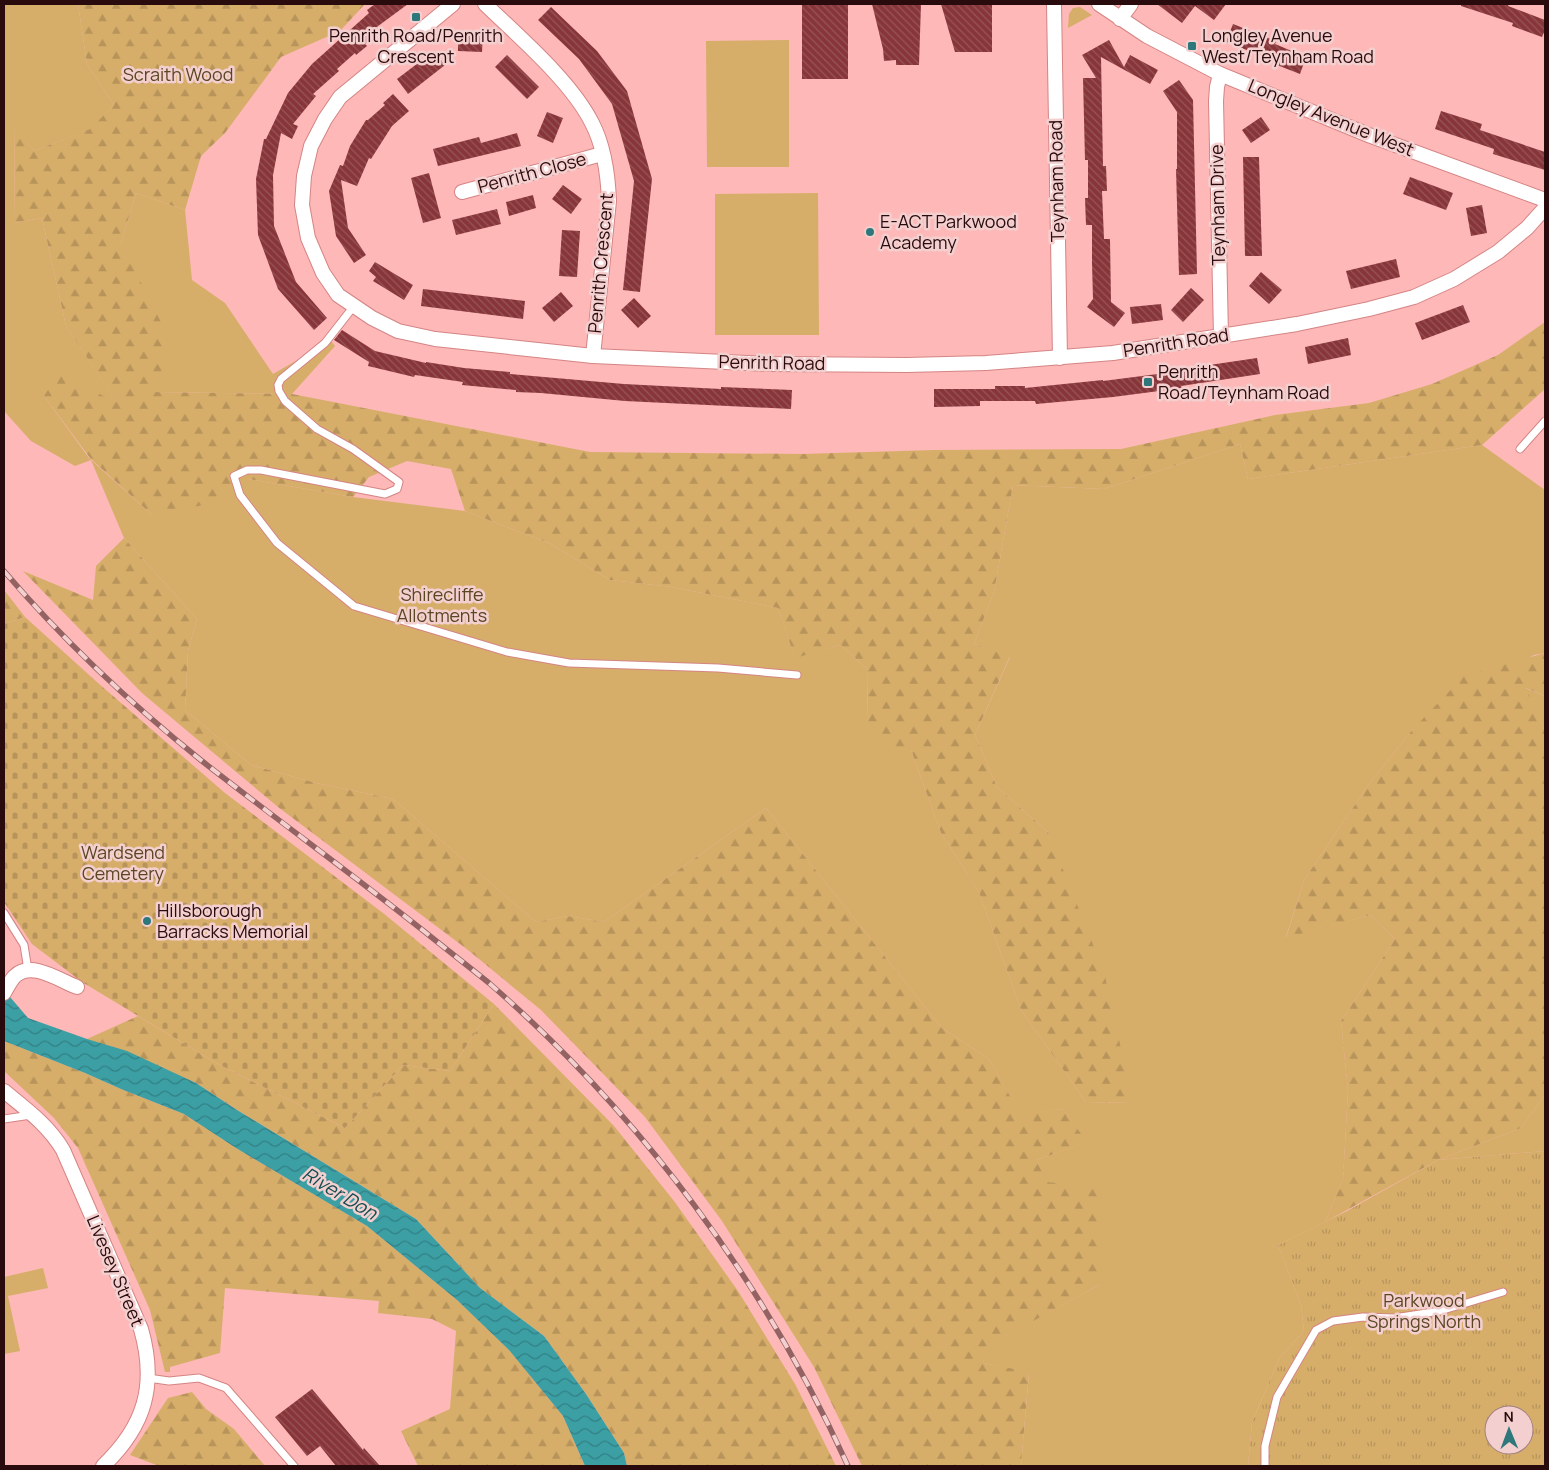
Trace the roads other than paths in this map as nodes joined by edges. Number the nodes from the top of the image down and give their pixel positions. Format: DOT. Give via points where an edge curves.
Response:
graph roads {
  1 [pos="453,4"];
  2 [pos="485,4"];
  3 [pos="1054,4"];
  4 [pos="1099,4"];
  5 [pos="1131,4"];
  6 [pos="1120,19"];
  7 [pos="1220,74"];
  8 [pos="602,154"];
  9 [pos="462,192"];
  10 [pos="1545,200"];
  11 [pos="1545,208"];
  12 [pos="354,306"];
  13 [pos="1221,336"];
  14 [pos="593,356"];
  15 [pos="1060,358"];
  16 [pos="1545,421"];
  17 [pos="1520,449"];
  18 [pos="796,675"];
  19 [pos="4,914"];
  20 [pos="28,970"];
  21 [pos="78,988"];
  22 [pos="6,989"];
  23 [pos="4,1091"];
  24 [pos="34,1115"];
  25 [pos="4,1119"];
  26 [pos="1503,1292"];
  27 [pos="148,1378"];
  28 [pos="103,1466"];
  29 [pos="294,1466"];
  30 [pos="1265,1466"];
  1 -- 12 [label="street, Penrith Road" via="340,97 324,119 311,146 302,205 308,238 338,295"];
  2 -- 8 [label="street, Penrith Crescent" via="577,99 592,123"];
  3 -- 15 [label="street, Teynham Road"];
  4 -- 6 [label="street, Longley Avenue West"];
  5 -- 6 [label="street"];
  6 -- 7 [label="street, Longley Avenue West"];
  7 -- 10 [label="street, Longley Avenue West" via="1371,136"];
  7 -- 13 [label="street, Teynham Drive" via="1216,101"];
  8 -- 9 [label="street, Penrith Close"];
  8 -- 14 [label="street, Penrith Crescent" via="608,175 609,200"];
  11 -- 13 [label="street, Penrith Road" via="1498,252 1454,279 1414,297 1369,310"];
  12 -- 14 [label="street, Penrith Road" via="398,331 435,339"];
  12 -- 18 [label="lane" via="325,342 281,380 279,391 285,401 317,429 399,482 397,489 385,494 261,470 247,470 234,476 240,495 277,543 354,606 508,652 569,664 718,668"];
  13 -- 15 [label="street, Penrith Road"];
  14 -- 15 [label="street, Penrith Road" via="907,366"];
  16 -- 17 [label="lane"];
  19 -- 20 [label="lane" via="24,944"];
  20 -- 21 [label="street" via="41,972"];
  20 -- 22 [label="street" via="16,975"];
  23 -- 24 [label="street, Livesey Street"];
  24 -- 25 [label="lane"];
  24 -- 27 [label="street, Livesey Street" via="63,1150 137,1320 146,1348"];
  26 -- 30 [label="lane" via="1440,1311 1394,1318 1363,1317 1333,1321 1316,1330 1277,1397 1265,1446"];
  27 -- 28 [label="street, Livesey Street" via="145,1402 136,1425 124,1444"];
  27 -- 29 [label="lane" via="169,1381 199,1378 226,1388"];
}
